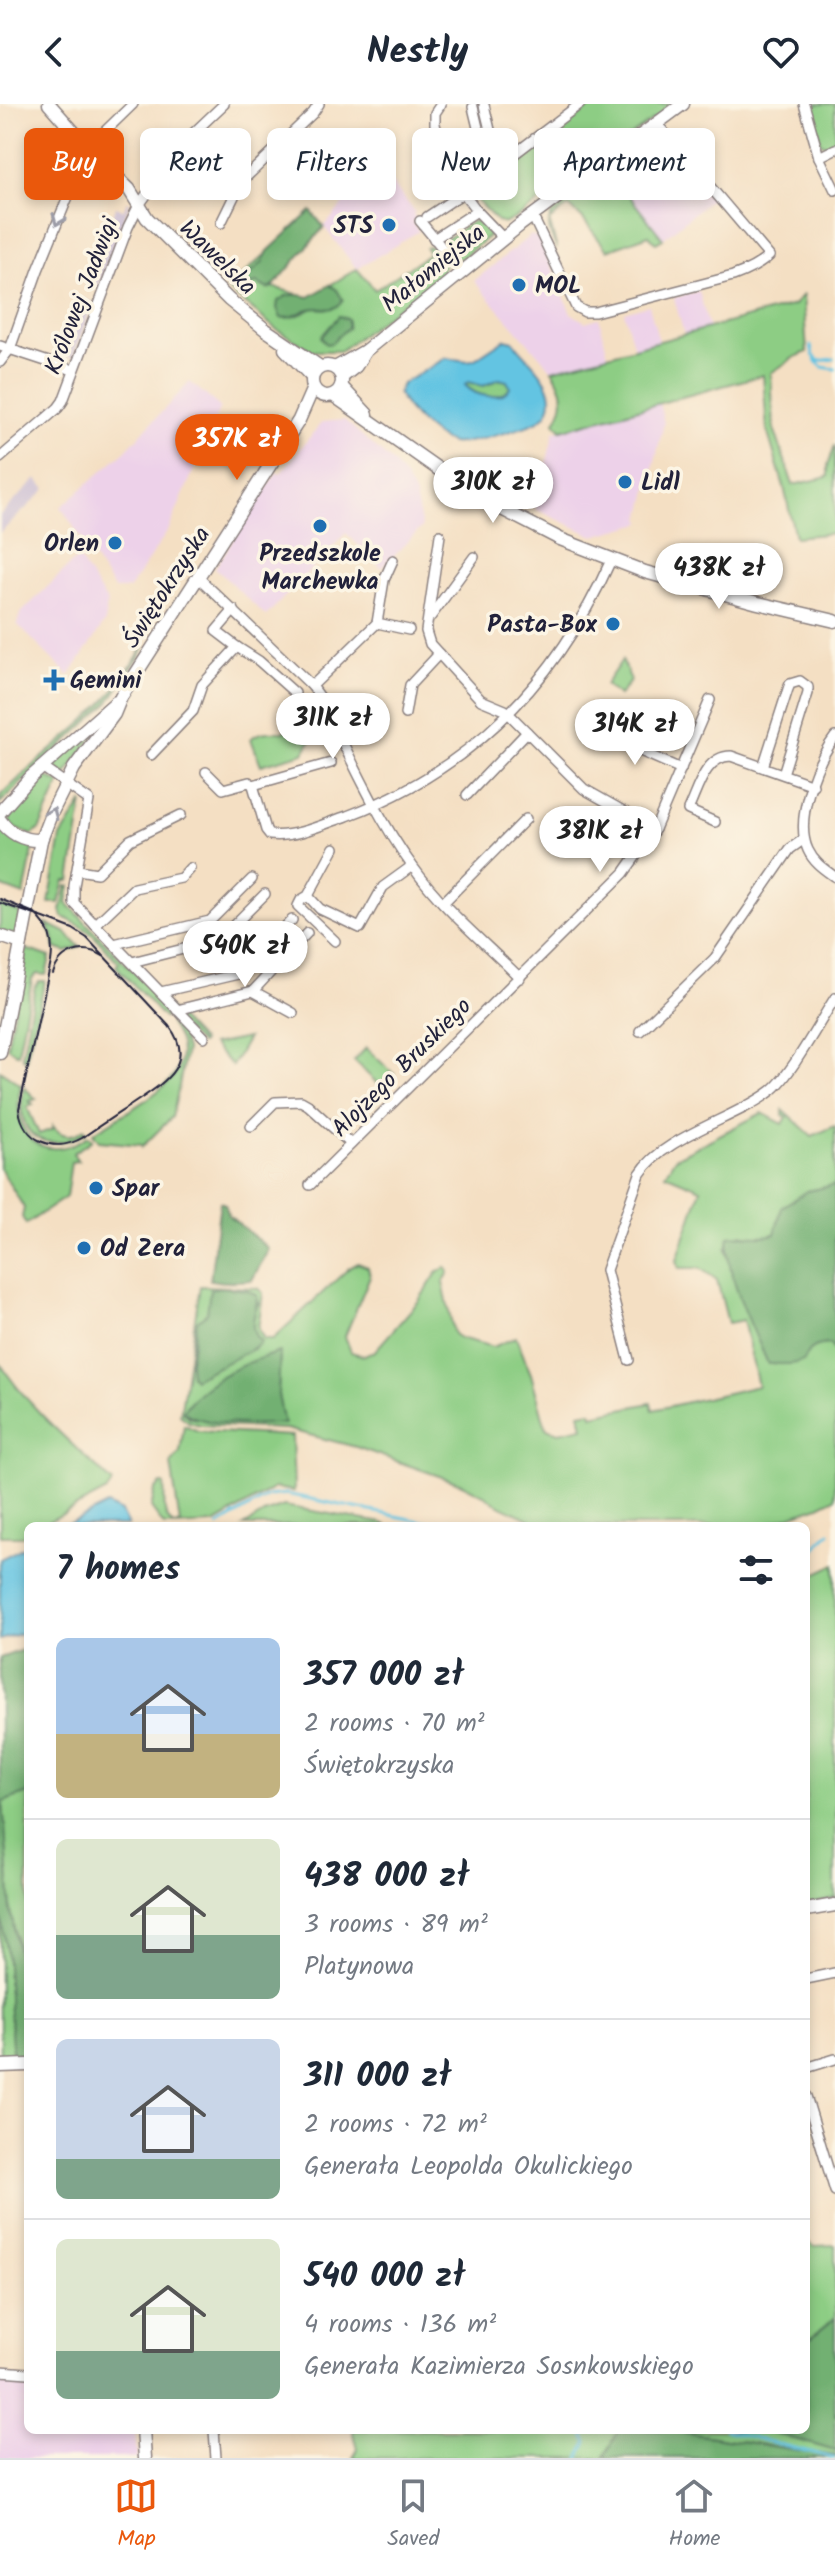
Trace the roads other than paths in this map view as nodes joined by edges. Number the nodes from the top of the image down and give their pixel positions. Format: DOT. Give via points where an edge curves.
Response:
graph roads {
  1 [pos="49,104"];
  2 [pos="133,104"];
  3 [pos="224,104"];
  4 [pos="319,104"];
  5 [pos="441,104"];
  6 [pos="580,104"];
  7 [pos="683,104"];
  8 [pos="804,104"];
  9 [pos="478,106"];
  10 [pos="657,124"];
  11 [pos="70,128"];
  12 [pos="110,128"];
  13 [pos="199,128"];
  14 [pos="436,128"];
  15 [pos="479,128"];
  16 [pos="835,149"];
  17 [pos="518,151"];
  18 [pos="819,157"];
  19 [pos="251,172"];
  20 [pos="124,183"];
  21 [pos="835,190"];
  22 [pos="68,200"];
  23 [pos="143,200"];
  24 [pos="232,200"];
  25 [pos="452,200"];
  26 [pos="468,200"];
  27 [pos="139,205"];
  28 [pos="477,211"];
  29 [pos="532,215"];
  30 [pos="221,223"];
  31 [pos="434,239"];
  32 [pos="504,239"];
  33 [pos="463,273"];
  34 [pos="5,348"];
  35 [pos="0,362"];
  36 [pos="73,370"];
  37 [pos="315,377"];
  38 [pos="335,384"];
  39 [pos="299,420"];
  40 [pos="0,458"];
  41 [pos="440,535"];
  42 [pos="474,557"];
  43 [pos="393,560"];
  44 [pos="611,560"];
  45 [pos="199,578"];
  46 [pos="234,610"];
  47 [pos="429,618"];
  48 [pos="835,621"];
  49 [pos="377,623"];
  50 [pos="409,630"];
  51 [pos="237,647"];
  52 [pos="439,654"];
  53 [pos="312,686"];
  54 [pos="295,693"];
  55 [pos="121,697"];
  56 [pos="710,700"];
  57 [pos="405,714"];
  58 [pos="510,714"];
  59 [pos="608,728"];
  60 [pos="527,732"];
  61 [pos="835,737"];
  62 [pos="151,755"];
  63 [pos="331,763"];
  64 [pos="42,767"];
  65 [pos="763,767"];
  66 [pos="681,769"];
  67 [pos="206,772"];
  68 [pos="783,774"];
  69 [pos="66,783"];
  70 [pos="253,785"];
  71 [pos="813,785"];
  72 [pos="467,795"];
  73 [pos="375,805"];
  74 [pos="0,812"];
  75 [pos="181,815"];
  76 [pos="526,819"];
  77 [pos="0,820"];
  78 [pos="715,822"];
  79 [pos="655,829"];
  80 [pos="804,839"];
  81 [pos="41,840"];
  82 [pos="334,848"];
  83 [pos="412,866"];
  84 [pos="190,868"];
  85 [pos="78,870"];
  86 [pos="835,877"];
  87 [pos="252,879"];
  88 [pos="265,894"];
  89 [pos="308,896"];
  90 [pos="443,903"];
  91 [pos="292,920"];
  92 [pos="95,925"];
  93 [pos="307,933"];
  94 [pos="0,936"];
  95 [pos="335,941"];
  96 [pos="21,943"];
  97 [pos="114,944"];
  98 [pos="132,962"];
  99 [pos="520,978"];
  100 [pos="253,991"];
  101 [pos="161,992"];
  102 [pos="835,998"];
  103 [pos="5,1006"];
  104 [pos="177,1010"];
  105 [pos="293,1013"];
  106 [pos="640,1031"];
  107 [pos="204,1037"];
  108 [pos="0,1053"];
  109 [pos="251,1126"];
  110 [pos="351,1144"];
  111 [pos="310,1185"];
  112 [pos="629,1360"];
  113 [pos="835,1905"];
  114 [pos="810,1909"];
  115 [pos="835,1973"];
  116 [pos="810,1978"];
  117 [pos="835,2059"];
  118 [pos="24,2065"];
  119 [pos="0,2066"];
  120 [pos="810,2067"];
  121 [pos="810,2109"];
  122 [pos="835,2191"];
  123 [pos="0,2371"];
  124 [pos="24,2373"];
  125 [pos="143,2434"];
  126 [pos="214,2434"];
  127 [pos="145,2458"];
  128 [pos="216,2458"];
  1 -- 11 [label="main road, Wawelska"];
  2 -- 12 [label="street"];
  3 -- 13 [label="street, Królowej Jadwigi"];
  4 -- 19 [label="street"];
  5 -- 14 [label="street"];
  6 -- 17 [label="street"];
  7 -- 10 [label="main road, Małomiejska"];
  8 -- 18 [label="street"];
  9 -- 15 [label="street"];
  10 -- 29 [label="main road, Małomiejska"];
  10 -- 29 [label="street" via="769,256 761,263 733,276 585,312 576,307"];
  16 -- 18 [label="street"];
  18 -- 21 [label="street"];
  20 -- 27 [label="main road, Wawelska"];
  22 -- 34 [label="street, one-way"];
  23 -- 27 [label="street, Królowej Jadwigi"];
  24 -- 30 [label="street"];
  25 -- 31 [label="street" via="423,219"];
  26 -- 28 [label="street"];
  27 -- 36 [label="street, Królowej Jadwigi"];
  27 -- 37 [label="main road, Wawelska" via="200,271"];
  28 -- 31 [label="street"];
  28 -- 32 [label="street"];
  29 -- 32 [label="main road, Małomiejska"];
  31 -- 33 [label="street"];
  32 -- 33 [label="main road, Małomiejska"];
  33 -- 38 [label="main road, Małomiejska" via="365,351"];
  34 -- 35 [label="street"];
  34 -- 36 [label="street"];
  36 -- 40 [label="street, Królowej Jadwigi" via="58,408"];
  37 -- 38 [label="main road, Wawelska"];
  37 -- 38 [label="main road" via="328,365"];
  37 -- 39 [label="main road, Świętokrzyska"];
  38 -- 39 [label="main road, Świętokrzyska"];
  38 -- 44 [label="main road, Wawelska" via="376,426 441,471 519,520"];
  39 -- 45 [label="main road, Świętokrzyska"];
  41 -- 47 [label="street"];
  42 -- 47 [label="street"];
  43 -- 49 [label="street"];
  44 -- 48 [label="main road, Wawelska"];
  44 -- 58 [label="street" via="572,637"];
  45 -- 46 [label="street"];
  45 -- 55 [label="main road, Świętokrzyska"];
  46 -- 51 [label="street" via="216,631"];
  46 -- 53 [label="street"];
  47 -- 52 [label="street" via="427,639"];
  49 -- 50 [label="street"];
  49 -- 53 [label="street"];
  51 -- 54 [label="street"];
  51 -- 62 [label="street" via="202,685 193,711"];
  52 -- 57 [label="street" via="410,685"];
  52 -- 58 [label="street" via="481,700"];
  53 -- 73 [label="street"];
  55 -- 64 [label="main road, Świętokrzyska"];
  55 -- 69 [label="main road, Świętokrzyska"];
  56 -- 66 [label="street, Alojzego Bruskiego"];
  58 -- 60 [label="street"];
  58 -- 73 [label="street" via="455,760"];
  59 -- 66 [label="street" via="638,750"];
  60 -- 72 [label="street"];
  60 -- 79 [label="street" via="584,789"];
  61 -- 71 [label="street"];
  63 -- 70 [label="street"];
  64 -- 69 [label="street"];
  64 -- 74 [label="main road, Świętokrzyska"];
  65 -- 68 [label="street"];
  65 -- 68 [label="street" via="790,684 800,681 808,693"];
  65 -- 78 [label="street" via="731,756 710,763 688,810"];
  66 -- 79 [label="street, Alojzego Bruskiego"];
  67 -- 70 [label="street" via="223,789"];
  68 -- 71 [label="street"];
  81 -- 69 [label="main road, Świętokrzyska, one-way"];
  69 -- 85 [label="street" via="89,800"];
  70 -- 73 [label="street" via="270,835 319,826"];
  71 -- 80 [label="street" via="803,818"];
  73 -- 83 [label="street"];
  75 -- 85 [label="street" via="130,840 97,873"];
  76 -- 90 [label="street"];
  77 -- 81 [label="main road" via="11,833"];
  79 -- 99 [label="street, Alojzego Bruskiego" via="624,873"];
  80 -- 86 [label="street" via="813,859"];
  80 -- 106 [label="street" via="790,849 710,963"];
  81 -- 96 [label="main road, Świętokrzyska"];
  82 -- 89 [label="street"];
  83 -- 89 [label="street" via="383,887 360,928 320,909"];
  83 -- 90 [label="street"];
  84 -- 92 [label="street" via="181,878 134,888"];
  85 -- 92 [label="street" via="73,901"];
  87 -- 97 [label="street" via="210,921"];
  88 -- 98 [label="street" via="219,940"];
  89 -- 95 [label="street" via="299,907"];
  90 -- 99 [label="street"];
  91 -- 101 [label="street" via="238,974"];
  92 -- 97 [label="street"];
  93 -- 100 [label="street"];
  94 -- 96 [label="main road"];
  96 -- 103 [label="main road, Świętokrzyska"];
  97 -- 98 [label="street"];
  98 -- 101 [label="street"];
  99 -- 110 [label="street, Alojzego Bruskiego"];
  100 -- 104 [label="street"];
  100 -- 105 [label="street"];
  101 -- 104 [label="street"];
  102 -- 112 [label="street" via="774,1090 664,1150 640,1174 606,1270"];
  103 -- 108 [label="main road, Świętokrzyska"];
  104 -- 107 [label="street"];
  109 -- 110 [label="street" via="275,1102 301,1101"];
  110 -- 111 [label="street, Alojzego Bruskiego"];
  113 -- 114 [label="main road"];
  115 -- 116 [label="street"];
  117 -- 120 [label="street"];
  118 -- 119 [label="main road"];
  121 -- 122 [label="street"];
  123 -- 124 [label="street"];
  125 -- 127 [label="main road"];
  126 -- 128 [label="street"];
}
